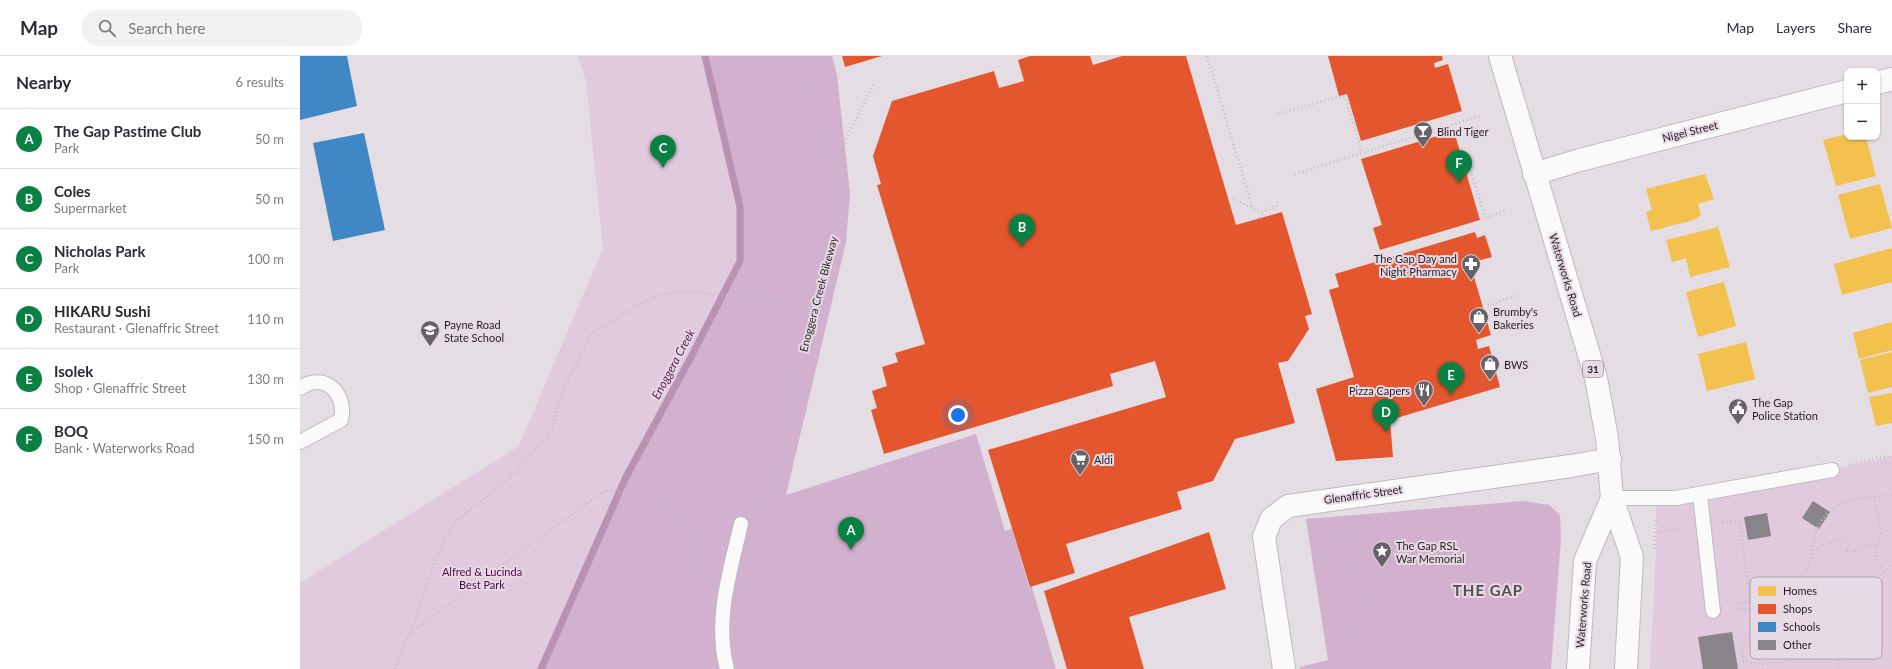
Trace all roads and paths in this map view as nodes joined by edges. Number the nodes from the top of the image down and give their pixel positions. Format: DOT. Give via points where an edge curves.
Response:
graph roads {
  1 [pos="794,56"];
  2 [pos="1207,56"];
  3 [pos="1500,56"];
  4 [pos="1892,79"];
  5 [pos="1880,82"];
  6 [pos="874,83"];
  7 [pos="1844,92"];
  8 [pos="1278,114"];
  9 [pos="1480,116"];
  10 [pos="1362,153"];
  11 [pos="832,168"];
  12 [pos="1295,174"];
  13 [pos="1534,174"];
  14 [pos="1472,175"];
  15 [pos="1233,198"];
  16 [pos="1278,202"];
  17 [pos="1253,209"];
  18 [pos="1507,210"];
  19 [pos="1264,211"];
  20 [pos="1260,218"];
  21 [pos="1519,295"];
  22 [pos="1488,305"];
  23 [pos="813,306"];
  24 [pos="300,388"];
  25 [pos="300,442"];
  26 [pos="1892,457"];
  27 [pos="1610,458"];
  28 [pos="1832,470"];
  29 [pos="1700,494"];
  30 [pos="1892,495"];
  31 [pos="1874,496"];
  32 [pos="1612,498"];
  33 [pos="1329,499"];
  34 [pos="741,524"];
  35 [pos="1877,547"];
  36 [pos="1812,550"];
  37 [pos="1847,551"];
  38 [pos="1844,555"];
  39 [pos="1892,564"];
  40 [pos="1884,572"];
  41 [pos="1802,577"];
  42 [pos="1879,577"];
  43 [pos="723,602"];
  44 [pos="1729,609"];
  45 [pos="1713,611"];
  46 [pos="1750,611"];
  47 [pos="410,633"];
  48 [pos="1750,635"];
  49 [pos="1799,659"];
  50 [pos="1840,659"];
  51 [pos="394,669"];
  52 [pos="727,669"];
  53 [pos="1284,669"];
  54 [pos="1333,669"];
  55 [pos="1578,669"];
  56 [pos="1626,669"];
  57 [pos="1836,669"];
  1 -- 11 [label="path, Enoggera Creek Bikeway" via="817,115"];
  2 -- 17 [label="path"];
  3 -- 13 [label="street, Waterworks Road / 31"];
  4 -- 5 [label="street"];
  6 -- 11 [label="path"];
  7 -- 13 [label="street, Nigel Street"];
  8 -- 10 [label="path" via="1345,97"];
  9 -- 10 [label="path"];
  10 -- 12 [label="path"];
  11 -- 23 [label="path, Enoggera Creek Bikeway" via="839,196 836,226"];
  13 -- 27 [label="street, Waterworks Road / 31" via="1596,378"];
  14 -- 18 [label="path" via="1486,218"];
  15 -- 17 [label="path"];
  16 -- 19 [label="path" via="1276,207"];
  17 -- 19 [label="path"];
  19 -- 20 [label="path"];
  21 -- 22 [label="path"];
  23 -- 34 [label="path, Enoggera Creek Bikeway" via="804,340 782,474"];
  23 -- 47 [label="path" via="687,291 665,294 639,303 592,333 562,392 552,431 515,473 454,523 438,554"];
  24 -- 25 [label="lane" via="307,383 321,381 332,388 341,400 343,412 341,420"];
  26 -- 28 [label="path" via="1879,457"];
  27 -- 32 [label="street, Waterworks Road / 31"];
  27 -- 33 [label="street, Glenaffric Street" via="1571,466"];
  28 -- 29 [label="lane"];
  29 -- 32 [label="lane" via="1676,498"];
  29 -- 45 [label="lane"];
  30 -- 31 [label="path"];
  31 -- 35 [label="path" via="1881,533"];
  31 -- 36 [label="path" via="1836,507 1824,517 1816,532"];
  32 -- 55 [label="street, Waterworks Road / 31" via="1585,561"];
  32 -- 56 [label="street, Waterworks Road / 31" via="1632,557"];
  33 -- 53 [label="street, Glenaffric Street" via="1288,506 1271,519 1264,537"];
  33 -- 54 [label="path" via="1336,542 1359,537 1363,548 1349,561 1354,577 1370,595"];
  34 -- 43 [label="lane"];
  35 -- 37 [label="path" via="1871,545 1853,552"];
  35 -- 40 [label="path" via="1876,557"];
  36 -- 37 [label="path" via="1844,538 1848,539"];
  36 -- 41 [label="path" via="1807,569"];
  37 -- 38 [label="path"];
  39 -- 40 [label="path"];
  40 -- 42 [label="path"];
  43 -- 47 [label="path" via="710,599 692,534 666,504 647,495 605,490"];
  43 -- 52 [label="lane" via="722,650"];
  44 -- 46 [label="path"];
  47 -- 51 [label="path"];
  48 -- 49 [label="path" via="1742,645 1743,661 1767,668"];
  50 -- 57 [label="path"];
}
